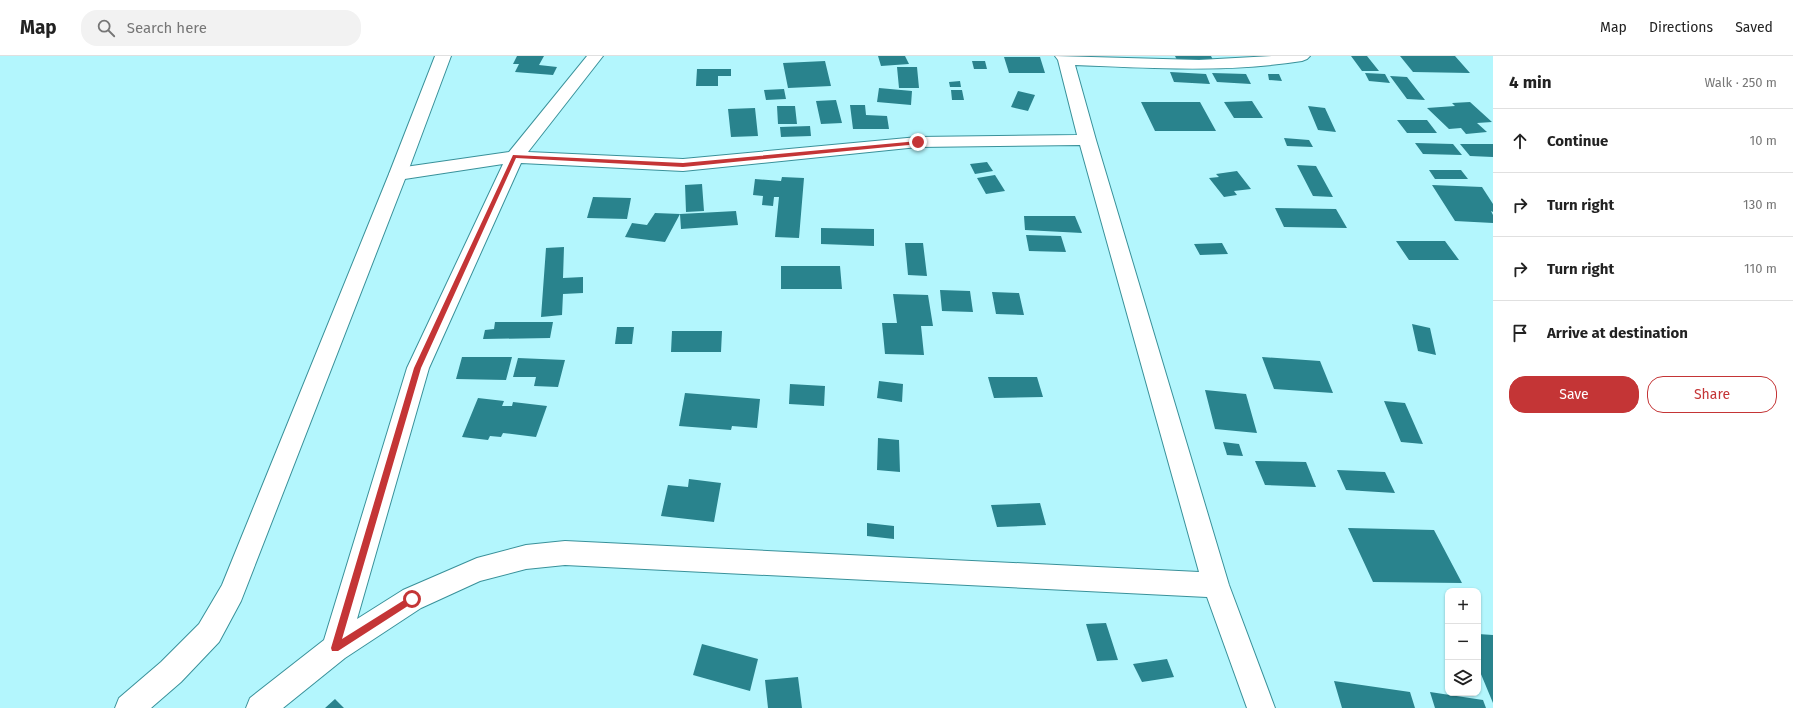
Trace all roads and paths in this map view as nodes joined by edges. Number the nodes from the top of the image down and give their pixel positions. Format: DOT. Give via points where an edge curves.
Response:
graph roads {
  1 [pos="443,56"];
  2 [pos="596,56"];
  3 [pos="1302,56"];
  4 [pos="1064,58"];
  5 [pos="1087,140"];
  6 [pos="514,157"];
  7 [pos="398,174"];
  8 [pos="1216,585"];
  9 [pos="335,648"];
  10 [pos="129,708"];
  11 [pos="260,708"];
  12 [pos="1261,708"];
  1 -- 7 [label="street"];
  2 -- 6 [label="street"];
  3 -- 4 [label="street" via="1264,62 1199,65"];
  4 -- 5 [label="street"];
  5 -- 6 [label="street" via="918,142 683,165"];
  5 -- 8 [label="street"];
  6 -- 7 [label="street"];
  6 -- 9 [label="street" via="418,368"];
  7 -- 10 [label="street" via="232,592 209,633 171,672"];
  8 -- 9 [label="street" via="565,553 526,557 477,570 412,599"];
  8 -- 12 [label="street"];
  9 -- 11 [label="street"];
}
